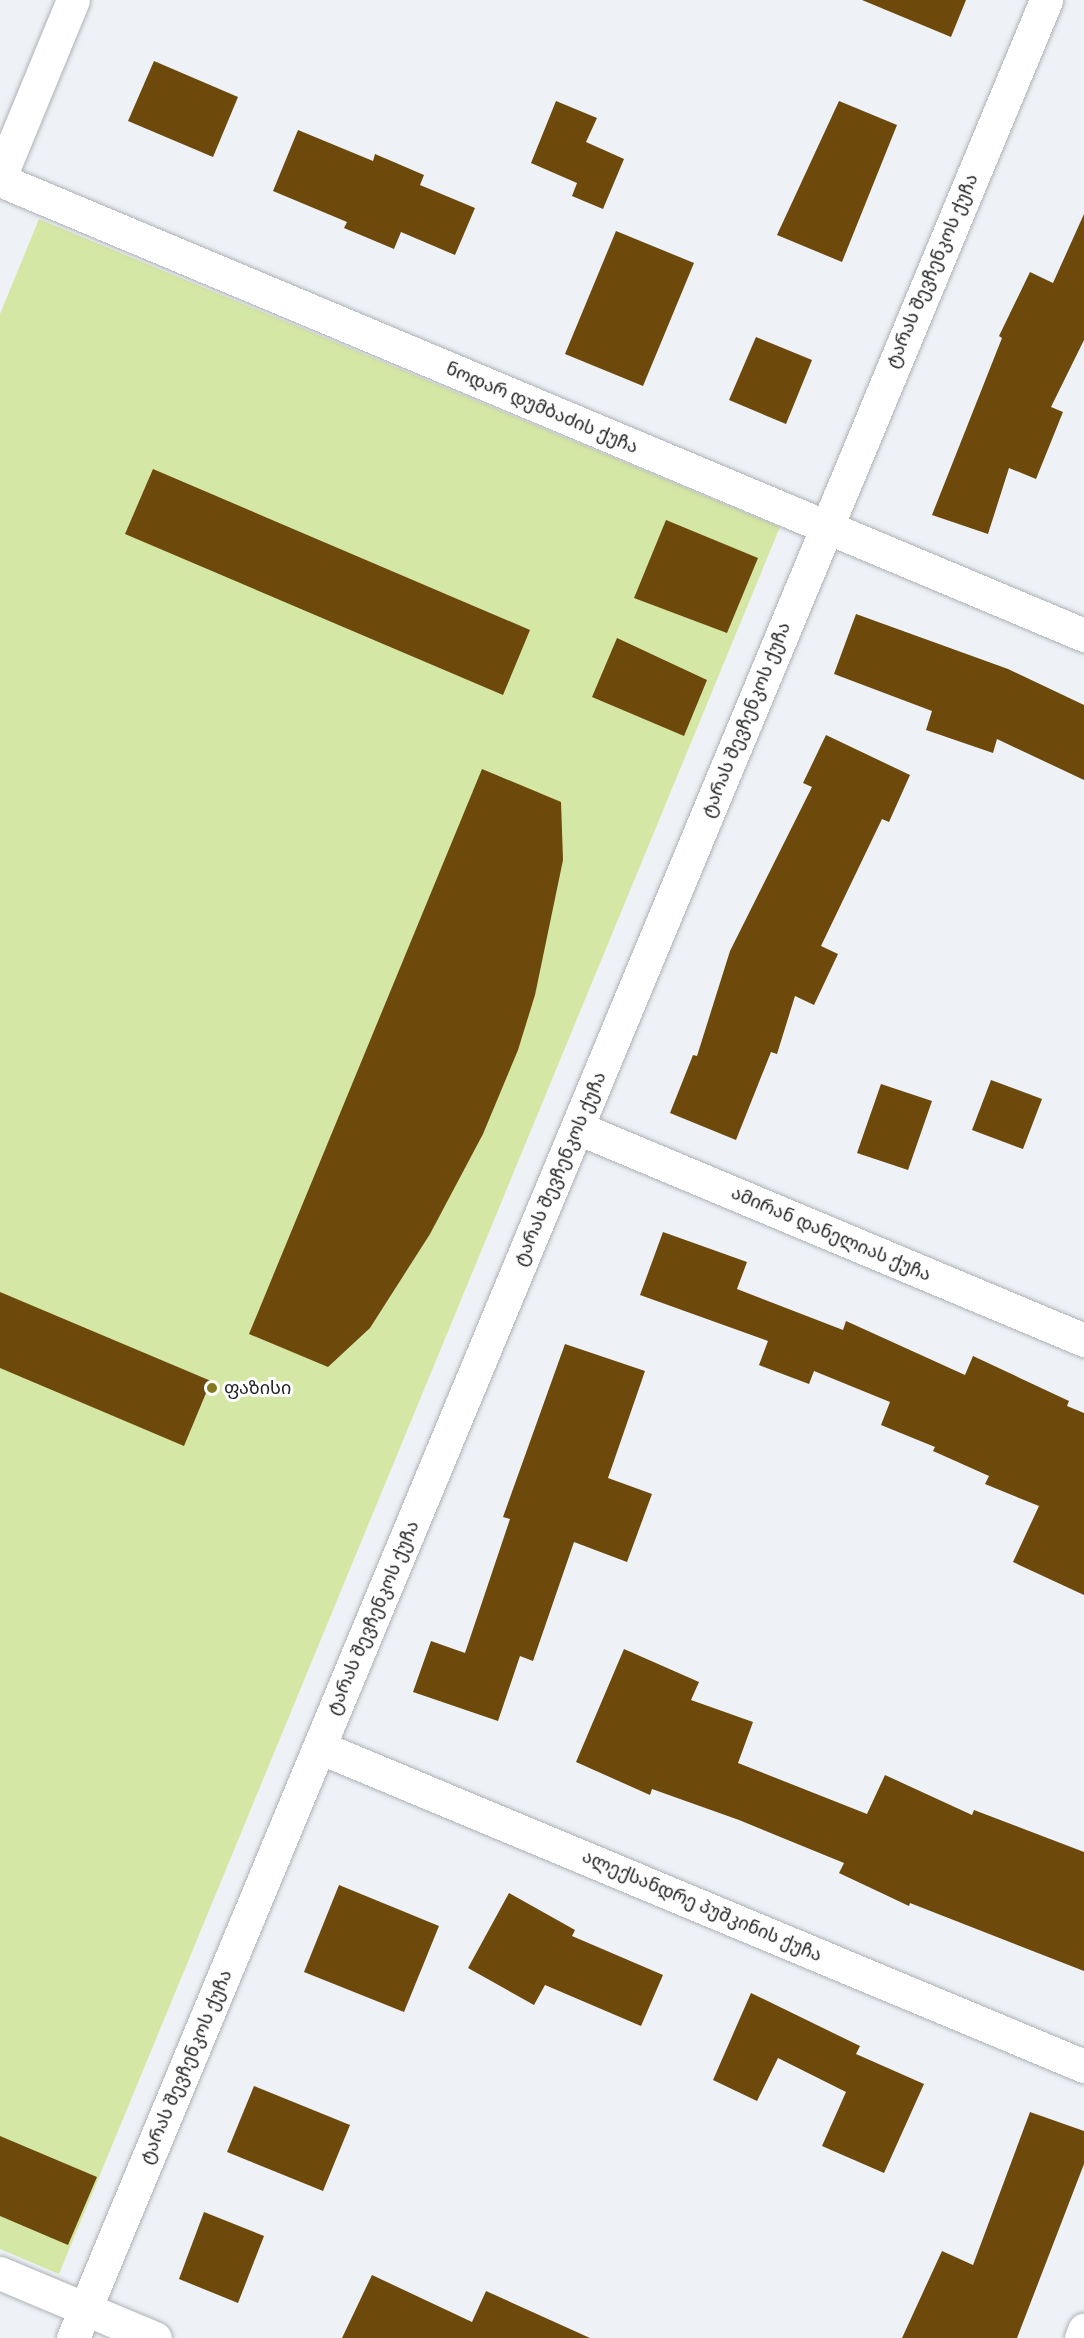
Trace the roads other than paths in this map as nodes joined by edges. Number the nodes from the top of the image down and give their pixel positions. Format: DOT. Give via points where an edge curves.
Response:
graph roads {
  1 [pos="73,0"];
  2 [pos="1046,0"];
  3 [pos="0,178"];
  4 [pos="825,527"];
  5 [pos="1084,635"];
  6 [pos="578,1128"];
  7 [pos="1084,1340"];
  8 [pos="320,1747"];
  9 [pos="1084,2066"];
  10 [pos="0,2273"];
  11 [pos="86,2308"];
  12 [pos="1084,2330"];
  13 [pos="73,2338"];
  14 [pos="155,2338"];
  15 [pos="1081,2338"];
  1 -- 3 [label="street"];
  2 -- 4 [label="street, ტარას შევჩენკოს ქუჩა"];
  3 -- 4 [label="street, ნოდარ დუმბაძის ქუჩა"];
  4 -- 5 [label="street, ნოდარ დუმბაძის ქუჩა"];
  4 -- 6 [label="street, ტარას შევჩენკოს ქუჩა"];
  6 -- 7 [label="street, ამირან დანელიას ქუჩა"];
  6 -- 8 [label="street, ტარას შევჩენკოს ქუჩა"];
  8 -- 9 [label="street, ალექსანდრე პუშკინის ქუჩა"];
  8 -- 11 [label="street, ტარას შევჩენკოს ქუჩა"];
  10 -- 11 [label="street"];
  11 -- 13 [label="street, ტარას შევჩენკოს ქუჩა"];
  11 -- 14 [label="street"];
  12 -- 15 [label="street"];
}
